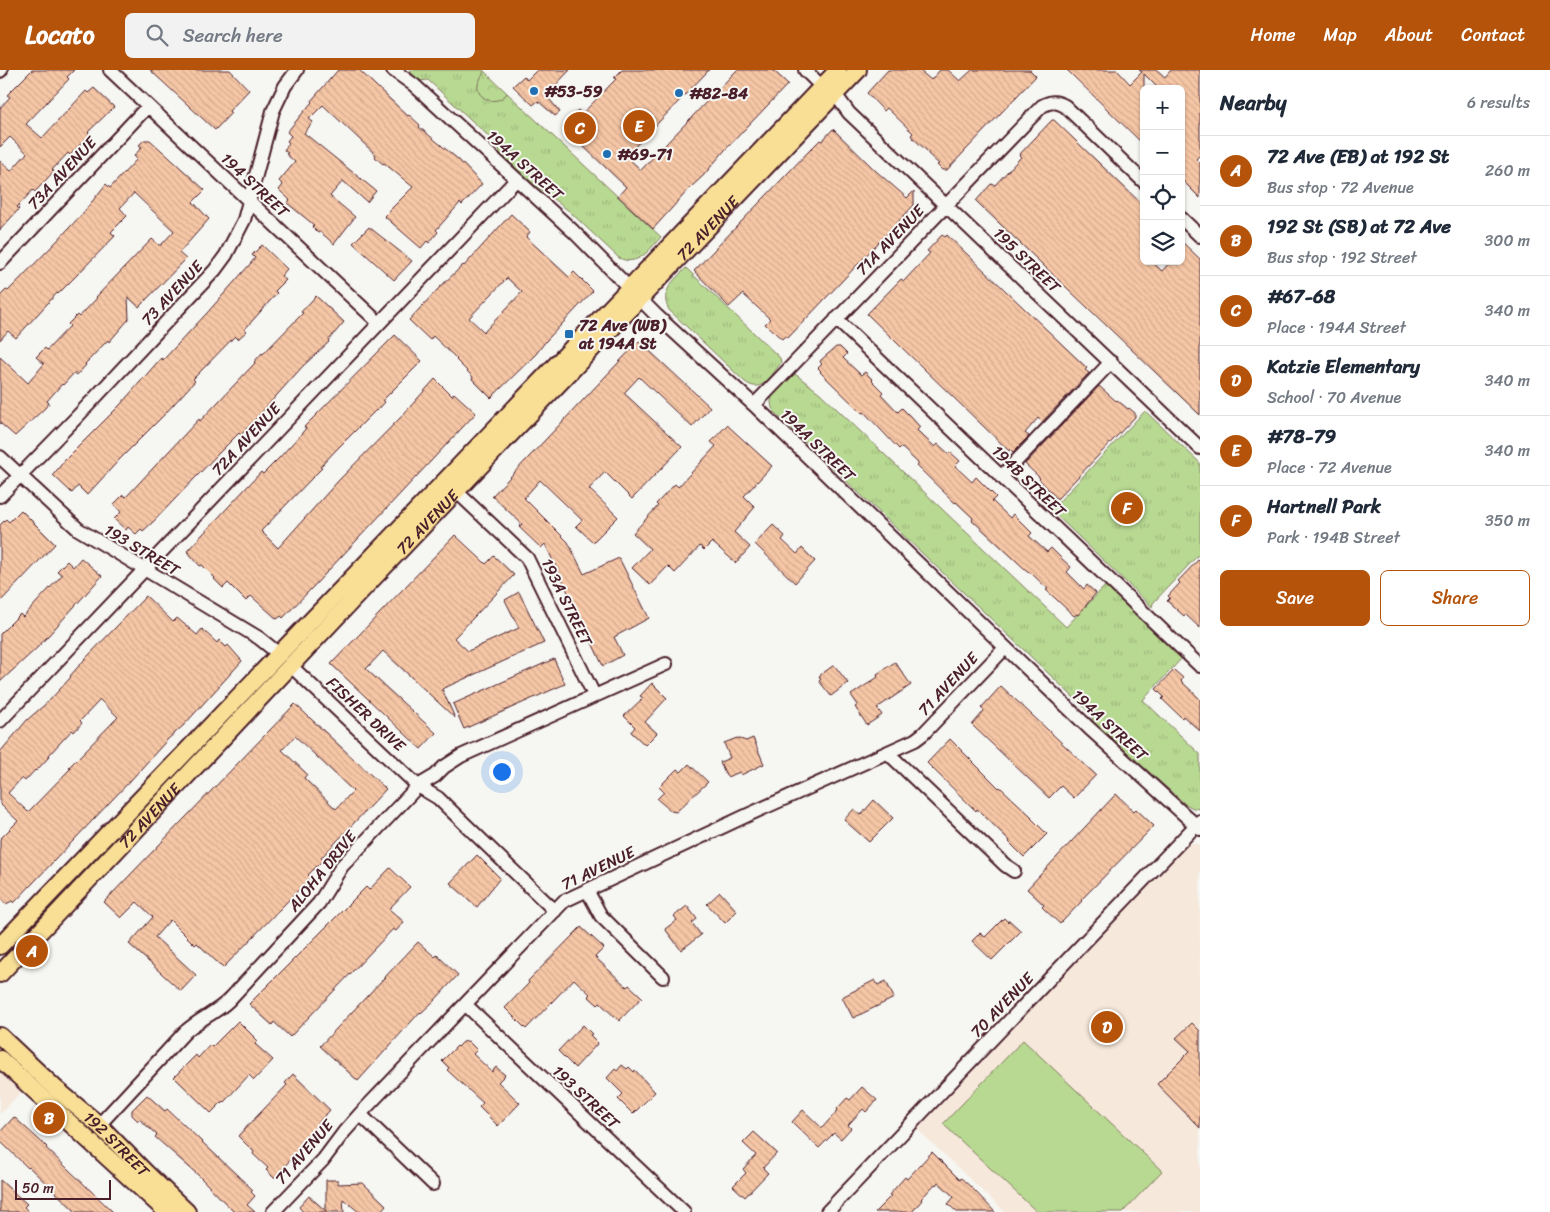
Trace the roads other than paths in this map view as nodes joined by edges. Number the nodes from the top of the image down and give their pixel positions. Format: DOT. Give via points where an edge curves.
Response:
graph roads {
  1 [pos="110,70"];
  2 [pos="297,70"];
  3 [pos="393,70"];
  4 [pos="402,70"];
  5 [pos="804,70"];
  6 [pos="838,70"];
  7 [pos="848,70"];
  8 [pos="858,70"];
  9 [pos="414,85"];
  10 [pos="828,90"];
  11 [pos="148,106"];
  12 [pos="1140,178"];
  13 [pos="516,180"];
  14 [pos="248,200"];
  15 [pos="946,205"];
  16 [pos="1183,220"];
  17 [pos="1200,236"];
  18 [pos="0,262"];
  19 [pos="635,293"];
  20 [pos="836,319"];
  21 [pos="379,322"];
  22 [pos="1111,362"];
  23 [pos="754,405"];
  24 [pos="1200,448"];
  25 [pos="0,457"];
  26 [pos="20,476"];
  27 [pos="1001,477"];
  28 [pos="456,491"];
  29 [pos="0,496"];
  30 [pos="382,547"];
  31 [pos="144,571"];
  32 [pos="1005,648"];
  33 [pos="279,654"];
  34 [pos="666,664"];
  35 [pos="291,666"];
  36 [pos="1200,666"];
  37 [pos="594,695"];
  38 [pos="0,721"];
  39 [pos="888,753"];
  40 [pos="418,786"];
  41 [pos="176,788"];
  42 [pos="1199,825"];
  43 [pos="1014,871"];
  44 [pos="587,890"];
  45 [pos="555,911"];
  46 [pos="0,946"];
  47 [pos="0,974"];
  48 [pos="663,977"];
  49 [pos="466,1005"];
  50 [pos="0,1036"];
  51 [pos="0,1059"];
  52 [pos="360,1114"];
  53 [pos="99,1125"];
  54 [pos="432,1184"];
  55 [pos="167,1212"];
  56 [pos="187,1212"];
  57 [pos="273,1212"];
  58 [pos="684,1212"];
  59 [pos="827,1212"];
  1 -- 11 [label="street, 194 STREET"];
  2 -- 14 [label="street, 73 AVENUE" via="273,111"];
  3 -- 9 [label="street, 194A STREET"];
  4 -- 9 [label="street, 194A STREET"];
  5 -- 10 [label="street, 195 STREET"];
  6 -- 10 [label="main road, 72 AVENUE"];
  7 -- 10 [label="main road" via="838,84"];
  8 -- 10 [label="main road, 72 AVENUE"];
  9 -- 13 [label="street, 194A STREET"];
  10 -- 15 [label="street, 195 STREET"];
  10 -- 19 [label="main road, 72 AVENUE"];
  11 -- 14 [label="street, 194 STREET"];
  11 -- 18 [label="street, 73A AVENUE"];
  12 -- 15 [label="street, 71A AVENUE" via="1066,106 1052,102 1036,110"];
  13 -- 19 [label="street, 194A STREET"];
  13 -- 21 [label="street, 72A AVENUE"];
  14 -- 21 [label="street, 194 STREET"];
  14 -- 26 [label="street, 73 AVENUE" via="244,220 215,270"];
  15 -- 20 [label="street, 71A AVENUE"];
  15 -- 22 [label="street, 195 STREET"];
  16 -- 17 [label="street"];
  19 -- 23 [label="street, 194A STREET"];
  19 -- 28 [label="main road, 72 AVENUE"];
  19 -- 30 [label="main road, 72 AVENUE"];
  20 -- 23 [label="street, 71A AVENUE"];
  20 -- 27 [label="street, 194B STREET"];
  21 -- 31 [label="street, 72A AVENUE"];
  22 -- 24 [label="street, 195 STREET"];
  22 -- 27 [label="street"];
  23 -- 32 [label="street, 194A STREET"];
  25 -- 26 [label="street, 193 STREET"];
  26 -- 29 [label="street, 73 AVENUE"];
  26 -- 31 [label="street, 193 STREET" via="78,529"];
  27 -- 36 [label="street, 194B STREET"];
  28 -- 35 [label="main road, 72 AVENUE"];
  28 -- 37 [label="street, 193A STREET" via="526,558"];
  30 -- 33 [label="main road, 72 AVENUE"];
  30 -- 35 [label="main road" via="367,575 294,652"];
  31 -- 33 [label="street, 193 STREET" via="259,638"];
  31 -- 38 [label="street, 72A AVENUE"];
  32 -- 39 [label="street, 71 AVENUE" via="923,734"];
  32 -- 42 [label="street, 194A STREET"];
  33 -- 41 [label="main road" via="278,669 198,754"];
  33 -- 46 [label="main road, 72 AVENUE"];
  34 -- 37 [label="street, ALOHA DRIVE"];
  35 -- 40 [label="street, FISHER DRIVE"];
  35 -- 41 [label="main road, 72 AVENUE"];
  37 -- 40 [label="street, ALOHA DRIVE" via="461,756"];
  39 -- 43 [label="street"];
  39 -- 44 [label="street, 71 AVENUE"];
  40 -- 45 [label="street, FISHER DRIVE" via="438,798"];
  40 -- 53 [label="street, ALOHA DRIVE" via="342,866 320,903 222,1007 185,1032"];
  41 -- 47 [label="main road, 72 AVENUE"];
  42 -- 59 [label="street, 70 AVENUE"];
  44 -- 45 [label="street, 71 AVENUE" via="564,901"];
  44 -- 48 [label="street" via="601,916"];
  45 -- 49 [label="street, 71 AVENUE"];
  49 -- 52 [label="street, 71 AVENUE"];
  49 -- 58 [label="street, 193 STREET"];
  50 -- 53 [label="main road, 192 STREET"];
  51 -- 55 [label="main road, 192 STREET"];
  52 -- 54 [label="street"];
  52 -- 57 [label="street, 71 AVENUE" via="323,1160"];
  53 -- 56 [label="main road, 192 STREET"];
}
